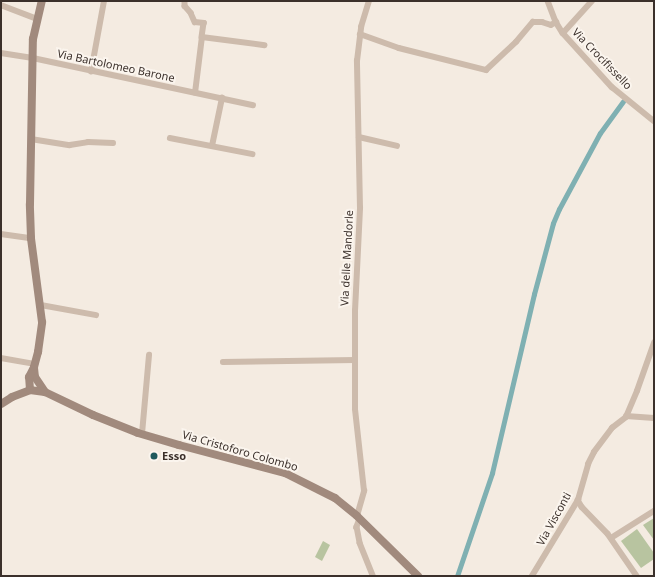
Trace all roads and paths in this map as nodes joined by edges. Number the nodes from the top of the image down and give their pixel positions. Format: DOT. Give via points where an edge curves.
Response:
graph roads {
  1 [pos="42,1"];
  2 [pos="104,1"];
  3 [pos="185,1"];
  4 [pos="369,1"];
  5 [pos="548,1"];
  6 [pos="592,1"];
  7 [pos="1,5"];
  8 [pos="37,19"];
  9 [pos="556,22"];
  10 [pos="563,33"];
  11 [pos="360,34"];
  12 [pos="202,37"];
  13 [pos="264,45"];
  14 [pos="1,53"];
  15 [pos="33,58"];
  16 [pos="91,72"];
  17 [pos="195,93"];
  18 [pos="222,98"];
  19 [pos="253,105"];
  20 [pos="654,121"];
  21 [pos="359,137"];
  22 [pos="170,138"];
  23 [pos="31,139"];
  24 [pos="113,144"];
  25 [pos="212,146"];
  26 [pos="397,146"];
  27 [pos="252,154"];
  28 [pos="1,234"];
  29 [pos="31,238"];
  30 [pos="41,305"];
  31 [pos="96,315"];
  32 [pos="654,344"];
  33 [pos="149,356"];
  34 [pos="1,358"];
  35 [pos="355,360"];
  36 [pos="223,362"];
  37 [pos="35,366"];
  38 [pos="32,377"];
  39 [pos="30,390"];
  40 [pos="45,392"];
  41 [pos="12,397"];
  42 [pos="1,404"];
  43 [pos="626,416"];
  44 [pos="654,418"];
  45 [pos="142,434"];
  46 [pos="578,500"];
  47 [pos="654,511"];
  48 [pos="358,517"];
  49 [pos="610,538"];
  50 [pos="373,576"];
  51 [pos="418,576"];
  52 [pos="532,576"];
  53 [pos="637,576"];
  1 -- 8 [label="main road"];
  2 -- 16 [label="street"];
  3 -- 12 [label="street" via="185,6 195,22 204,23"];
  4 -- 11 [label="street, Via delle Mandorle"];
  5 -- 9 [label="street, Via Crocifissello"];
  6 -- 10 [label="street"];
  7 -- 8 [label="street"];
  8 -- 15 [label="main road"];
  9 -- 10 [label="street, Via Crocifissello"];
  9 -- 11 [label="street" via="551,25 533,22 486,70 406,50"];
  10 -- 20 [label="street, Via Crocifissello" via="612,87"];
  11 -- 21 [label="street, Via delle Mandorle" via="357,61"];
  12 -- 13 [label="street"];
  12 -- 17 [label="street"];
  14 -- 15 [label="street, Via Bartolomeo Barone"];
  15 -- 16 [label="street, Via Bartolomeo Barone"];
  15 -- 23 [label="main road"];
  16 -- 17 [label="street, Via Bartolomeo Barone"];
  17 -- 18 [label="street, Via Bartolomeo Barone"];
  18 -- 19 [label="street, Via Bartolomeo Barone"];
  18 -- 25 [label="street"];
  21 -- 26 [label="street"];
  21 -- 35 [label="street, Via delle Mandorle" via="360,208"];
  22 -- 25 [label="street"];
  23 -- 24 [label="street" via="70,145 88,142"];
  23 -- 29 [label="main road"];
  25 -- 27 [label="street"];
  28 -- 29 [label="street"];
  29 -- 30 [label="main road"];
  30 -- 31 [label="street"];
  30 -- 37 [label="main road" via="41,338"];
  32 -- 43 [label="street, Via Visconti" via="638,391"];
  33 -- 45 [label="street"];
  34 -- 37 [label="street"];
  35 -- 36 [label="street"];
  35 -- 48 [label="street, Via delle Mandorle" via="355,409 364,491"];
  37 -- 38 [label="main road"];
  38 -- 39 [label="main road"];
  38 -- 40 [label="main road"];
  38 -- 41 [label="main road"];
  39 -- 40 [label="main road, Via Cristoforo Colombo"];
  39 -- 41 [label="main road"];
  40 -- 45 [label="main road, Via Cristoforo Colombo" via="93,415"];
  41 -- 42 [label="main road"];
  43 -- 44 [label="street"];
  43 -- 46 [label="street, Via Visconti" via="612,428 594,452"];
  45 -- 48 [label="main road, Via Cristoforo Colombo" via="285,473 329,494"];
  46 -- 49 [label="street"];
  46 -- 52 [label="street, Via Visconti"];
  47 -- 49 [label="street"];
  48 -- 50 [label="street, Via delle Mandorle" via="360,543"];
  48 -- 51 [label="main road, Via Cristoforo Colombo"];
  49 -- 53 [label="street"];
}
